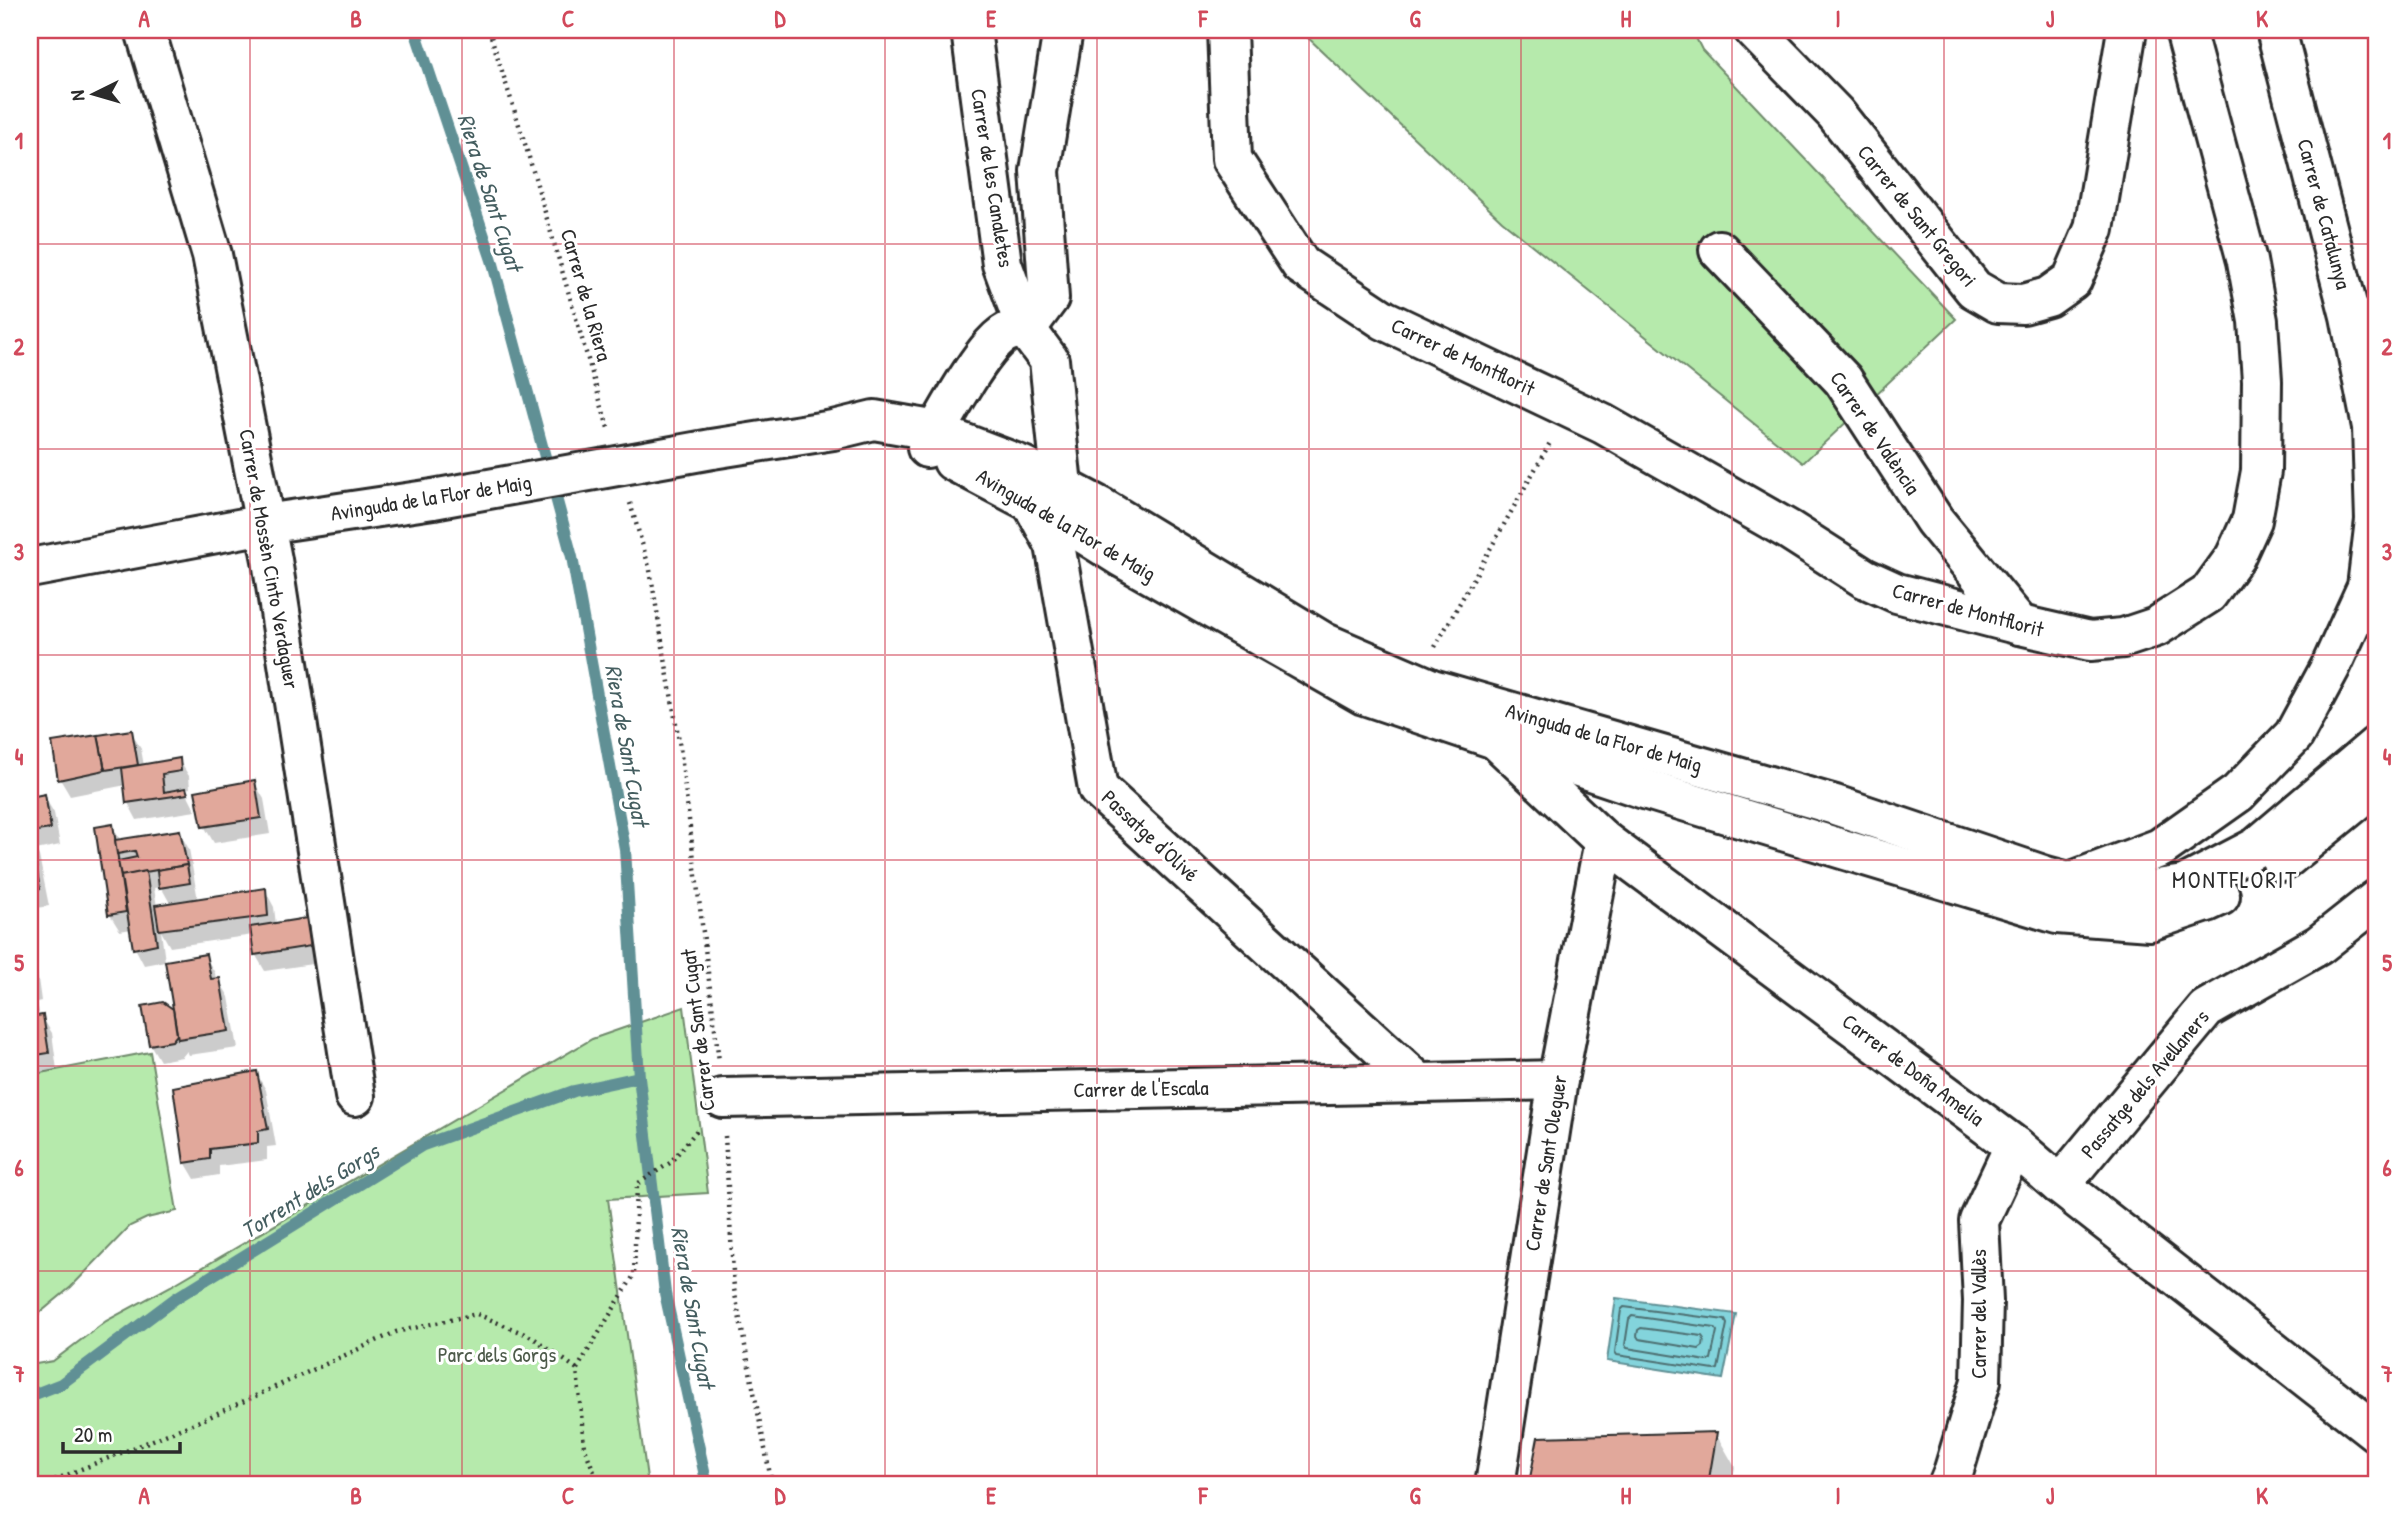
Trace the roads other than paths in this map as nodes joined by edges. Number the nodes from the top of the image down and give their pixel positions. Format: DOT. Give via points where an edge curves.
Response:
graph roads {
  1 [pos="145,30"];
  2 [pos="971,30"];
  3 [pos="1063,30"];
  4 [pos="1227,30"];
  5 [pos="1754,30"];
  6 [pos="2127,30"];
  7 [pos="2185,30"];
  8 [pos="2276,30"];
  9 [pos="1719,250"];
  10 [pos="1026,329"];
  11 [pos="931,440"];
  12 [pos="1047,500"];
  13 [pos="265,524"];
  14 [pos="30,568"];
  15 [pos="2020,625"];
  16 [pos="1460,697"];
  17 [pos="1493,738"];
  18 [pos="2376,746"];
  19 [pos="2376,785"];
  20 [pos="1604,841"];
  21 [pos="2067,883"];
  22 [pos="2376,900"];
  23 [pos="1558,1080"];
  24 [pos="1419,1083"];
  25 [pos="355,1096"];
  26 [pos="723,1098"];
  27 [pos="2016,1147"];
  28 [pos="2060,1185"];
  29 [pos="2376,1432"];
  30 [pos="1495,1485"];
  31 [pos="1948,1485"];
  1 -- 13 [label="street, Carrer de Mossèn Cinto Verdaguer" via="212,255"];
  2 -- 10 [label="street, Carrer de les Canaletes" via="1002,264"];
  3 -- 10 [label="street" via="1040,171 1049,298"];
  4 -- 15 [label="street, Carrer de Montflorit" via="1232,159 1301,265 1384,320 1570,407 1717,487 1864,578 1897,593"];
  5 -- 6 [label="street, Carrer de Sant Gregori" via="1835,113 1974,289 1998,303 2023,304 2048,296 2072,280 2094,229"];
  7 -- 15 [label="street, Carrer de Montflorit" via="2247,261 2258,321 2260,471 2252,520 2235,557 2208,594 2156,627 2123,638 2090,641"];
  8 -- 21 [label="street, Carrer de Catalunya" via="2350,316 2372,427 2375,520 2367,587 2294,735 2238,793 2160,848"];
  9 -- 15 [label="street, Carrer de València" via="1843,380 1934,520"];
  10 -- 11 [label="street" via="1008,331 991,345"];
  10 -- 12 [label="street" via="1049,360"];
  11 -- 12 [label="street, Avinguda de la Flor de Maig"];
  11 -- 13 [label="street, Avinguda de la Flor de Maig, bridge" via="833,430"];
  12 -- 16 [label="street, Avinguda de la Flor de Maig" via="1102,508 1325,643"];
  12 -- 17 [label="street, Avinguda de la Flor de Maig" via="1121,557 1364,695"];
  12 -- 24 [label="street, Passatge d'Olivé" via="1098,789"];
  13 -- 14 [label="street, Avinguda de la Flor de Maig"];
  13 -- 25 [label="street, Carrer de Mossèn Cinto Verdaguer"];
  16 -- 17 [label="street, Carrer de Doña Amelia"];
  16 -- 21 [label="street, Avinguda de la Flor de Maig" via="1835,805"];
  17 -- 19 [label="street, Avinguda de la Flor de Maig" via="1641,789 2057,914 2150,921 2207,902 2280,863"];
  17 -- 20 [label="street, Carrer de Doña Amelia"];
  18 -- 21 [label="street, Avinguda de la Flor de Maig" via="2257,847 2184,885 2118,895"];
  20 -- 23 [label="street, Carrer de Sant Oleguer"];
  20 -- 27 [label="street, Carrer de Doña Amelia"];
  22 -- 28 [label="street, Passatge dels Avellaners" via="2319,946 2206,1009"];
  23 -- 24 [label="street, Carrer de l'Escala"];
  23 -- 30 [label="street, Carrer de Sant Oleguer"];
  24 -- 26 [label="street, Carrer de l'Escala"];
  27 -- 28 [label="street, Carrer de Doña Amelia"];
  27 -- 31 [label="street, Carrer del Vallès" via="1979,1221 1981,1381"];
  28 -- 29 [label="street, Carrer de Doña Amelia"];
}
